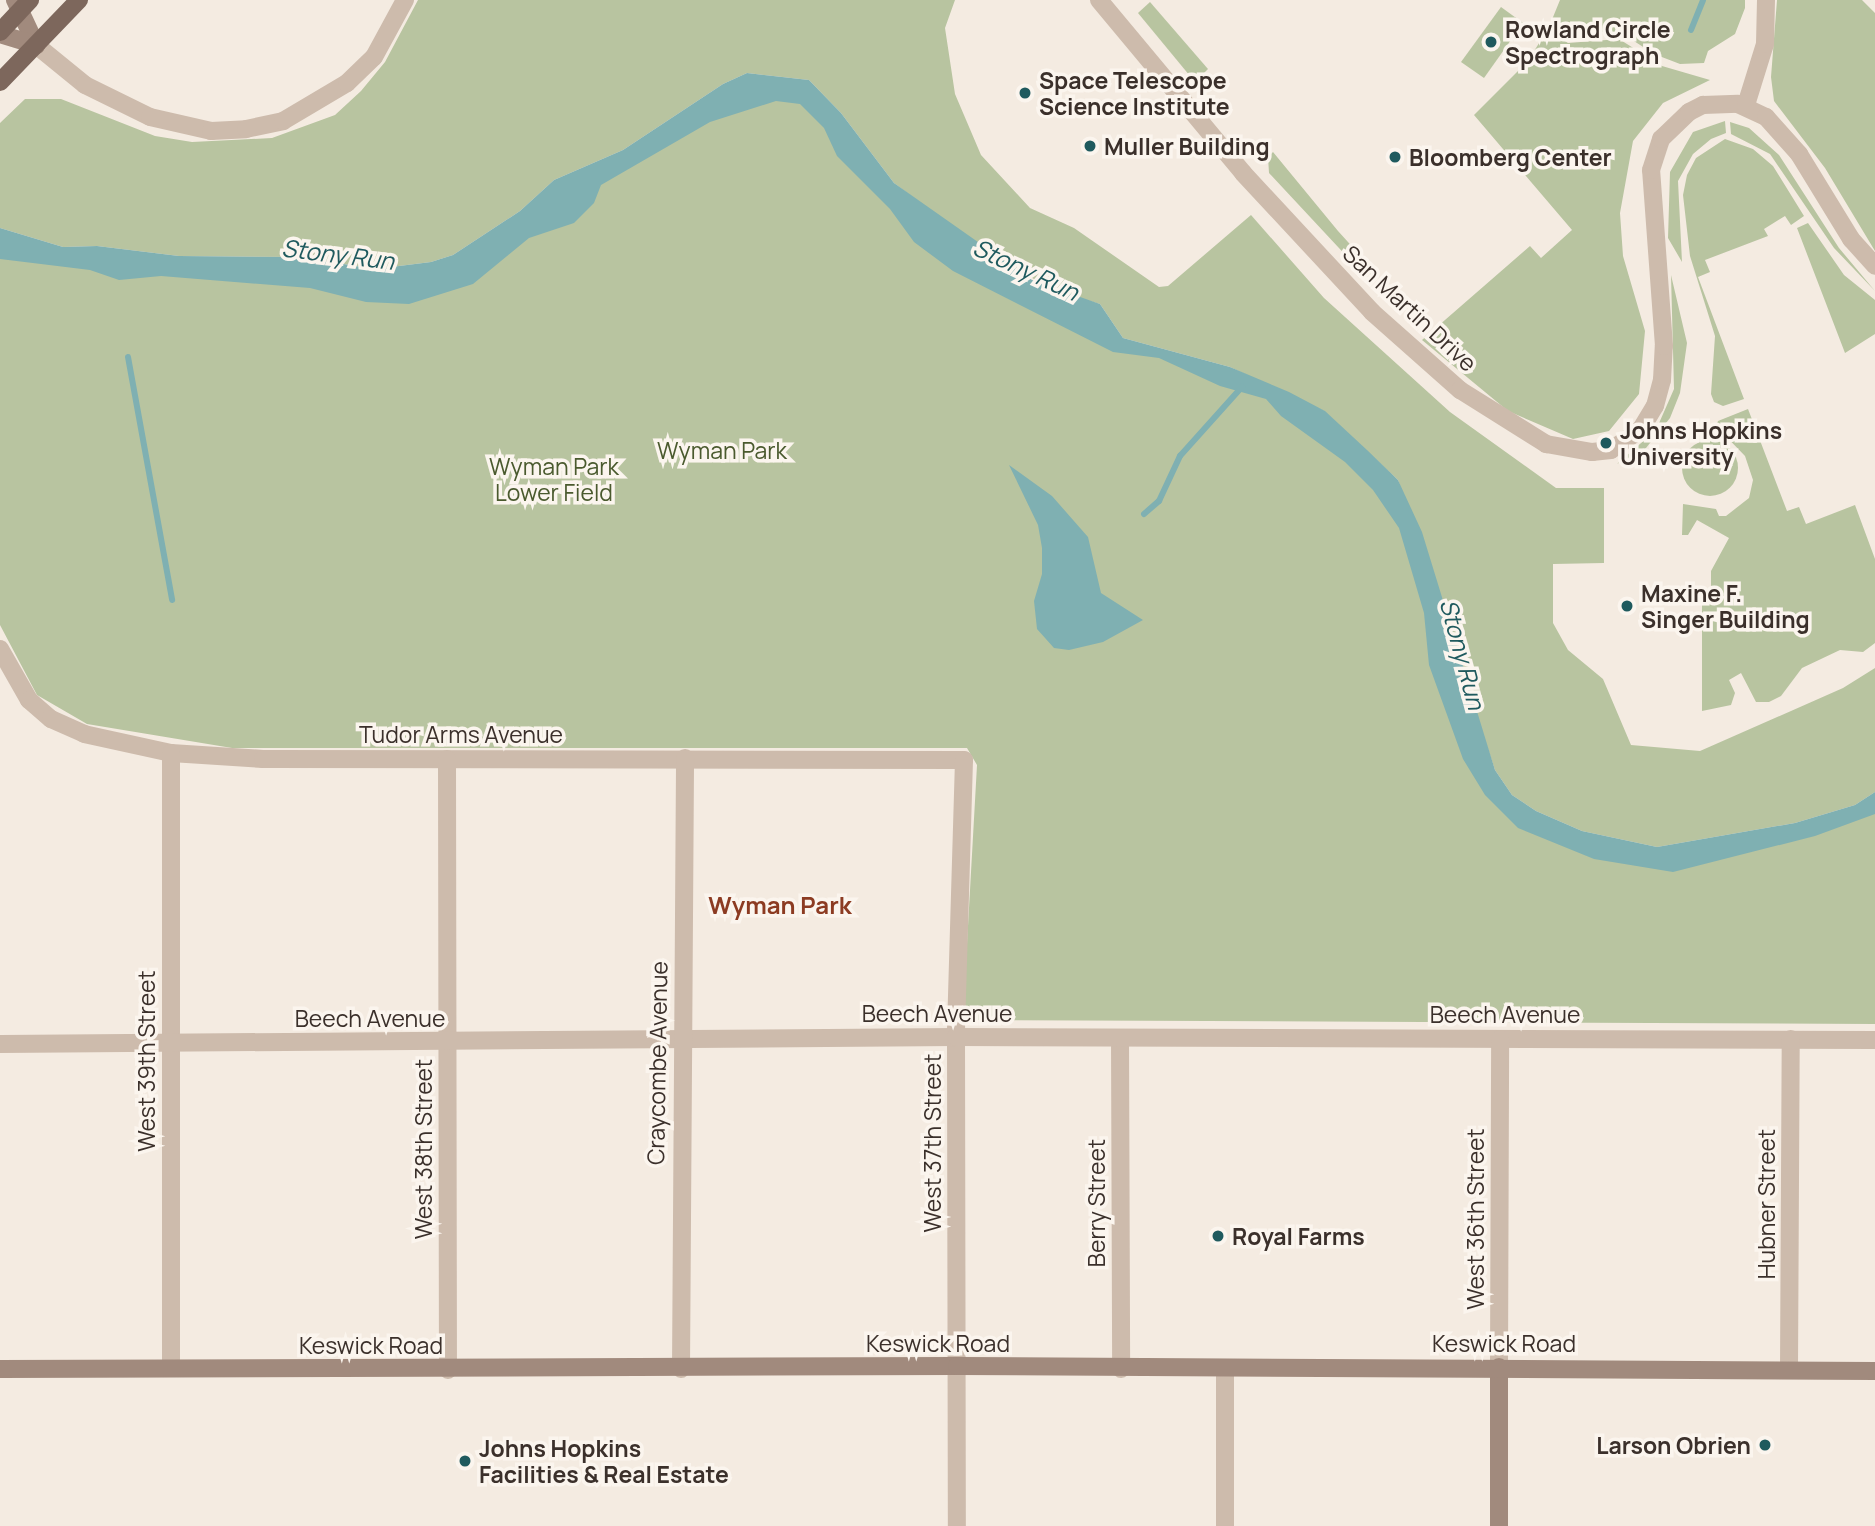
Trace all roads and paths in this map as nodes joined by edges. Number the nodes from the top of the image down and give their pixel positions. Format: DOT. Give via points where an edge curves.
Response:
graph roads {
  1 [pos="79,0"];
  2 [pos="405,0"];
  3 [pos="1099,0"];
  4 [pos="1766,0"];
  5 [pos="22,3"];
  6 [pos="0,33"];
  7 [pos="36,45"];
  8 [pos="0,82"];
  9 [pos="1746,105"];
  10 [pos="1875,267"];
  11 [pos="0,649"];
  12 [pos="171,753"];
  13 [pos="685,758"];
  14 [pos="447,759"];
  15 [pos="964,760"];
  16 [pos="956,1037"];
  17 [pos="1120,1038"];
  18 [pos="681,1039"];
  19 [pos="1500,1039"];
  20 [pos="1791,1039"];
  21 [pos="1875,1040"];
  22 [pos="447,1041"];
  23 [pos="0,1044"];
  24 [pos="171,1044"];
  25 [pos="957,1366"];
  26 [pos="1499,1367"];
  27 [pos="171,1368"];
  28 [pos="0,1369"];
  29 [pos="681,1369"];
  30 [pos="1121,1369"];
  31 [pos="1789,1369"];
  32 [pos="448,1370"];
  33 [pos="1226,1370"];
  34 [pos="1875,1371"];
  35 [pos="957,1526"];
  36 [pos="1225,1526"];
  37 [pos="1499,1526"];
  1 -- 7 [label="main road"];
  2 -- 7 [label="street" via="373,57 347,83 283,121 246,129 176,125 122,106 85,85"];
  3 -- 9 [label="street, San Martin Drive" via="1243,173 1391,330 1496,416 1530,437 1569,450 1602,452 1620,445 1641,429 1659,393 1664,346 1650,183 1656,148 1667,130 1689,112 1716,103"];
  4 -- 9 [label="street" via="1765,44"];
  5 -- 6 [label="main road"];
  5 -- 7 [label="street"];
  6 -- 7 [label="street"];
  7 -- 8 [label="main road"];
  9 -- 10 [label="street" via="1766,117 1799,154 1851,239"];
  11 -- 12 [label="street, Tudor Arms Avenue" via="29,700 51,719 84,734"];
  12 -- 14 [label="street, Tudor Arms Avenue" via="263,759"];
  12 -- 24 [label="street, West 39th Street"];
  13 -- 14 [label="street, Tudor Arms Avenue"];
  13 -- 15 [label="street, Tudor Arms Avenue"];
  13 -- 18 [label="street, Craycombe Avenue"];
  14 -- 22 [label="street, West 38th Street"];
  15 -- 16 [label="street, West 37th Street"];
  16 -- 17 [label="street, Beech Avenue"];
  16 -- 18 [label="street, Beech Avenue"];
  16 -- 25 [label="street, West 37th Street"];
  17 -- 19 [label="street, Beech Avenue"];
  17 -- 30 [label="street, Berry Street"];
  18 -- 22 [label="street, Beech Avenue"];
  18 -- 29 [label="street, Craycombe Avenue"];
  19 -- 20 [label="street, Beech Avenue"];
  19 -- 26 [label="street, West 36th Street"];
  20 -- 21 [label="street, Beech Avenue"];
  20 -- 31 [label="street, Hubner Street"];
  22 -- 24 [label="street, Beech Avenue"];
  22 -- 32 [label="street, West 38th Street"];
  23 -- 24 [label="street, Beech Avenue"];
  24 -- 27 [label="street, West 39th Street"];
  25 -- 29 [label="street, Keswick Road"];
  25 -- 30 [label="street, Keswick Road"];
  25 -- 35 [label="street, West 37th Street"];
  26 -- 31 [label="street, Keswick Road"];
  26 -- 33 [label="street, Keswick Road"];
  26 -- 37 [label="street, West 36th Street"];
  27 -- 28 [label="street, Keswick Road"];
  27 -- 32 [label="street, Keswick Road"];
  29 -- 32 [label="street, Keswick Road"];
  30 -- 33 [label="street, Keswick Road"];
  31 -- 34 [label="street, Keswick Road"];
  33 -- 36 [label="street"];
}
